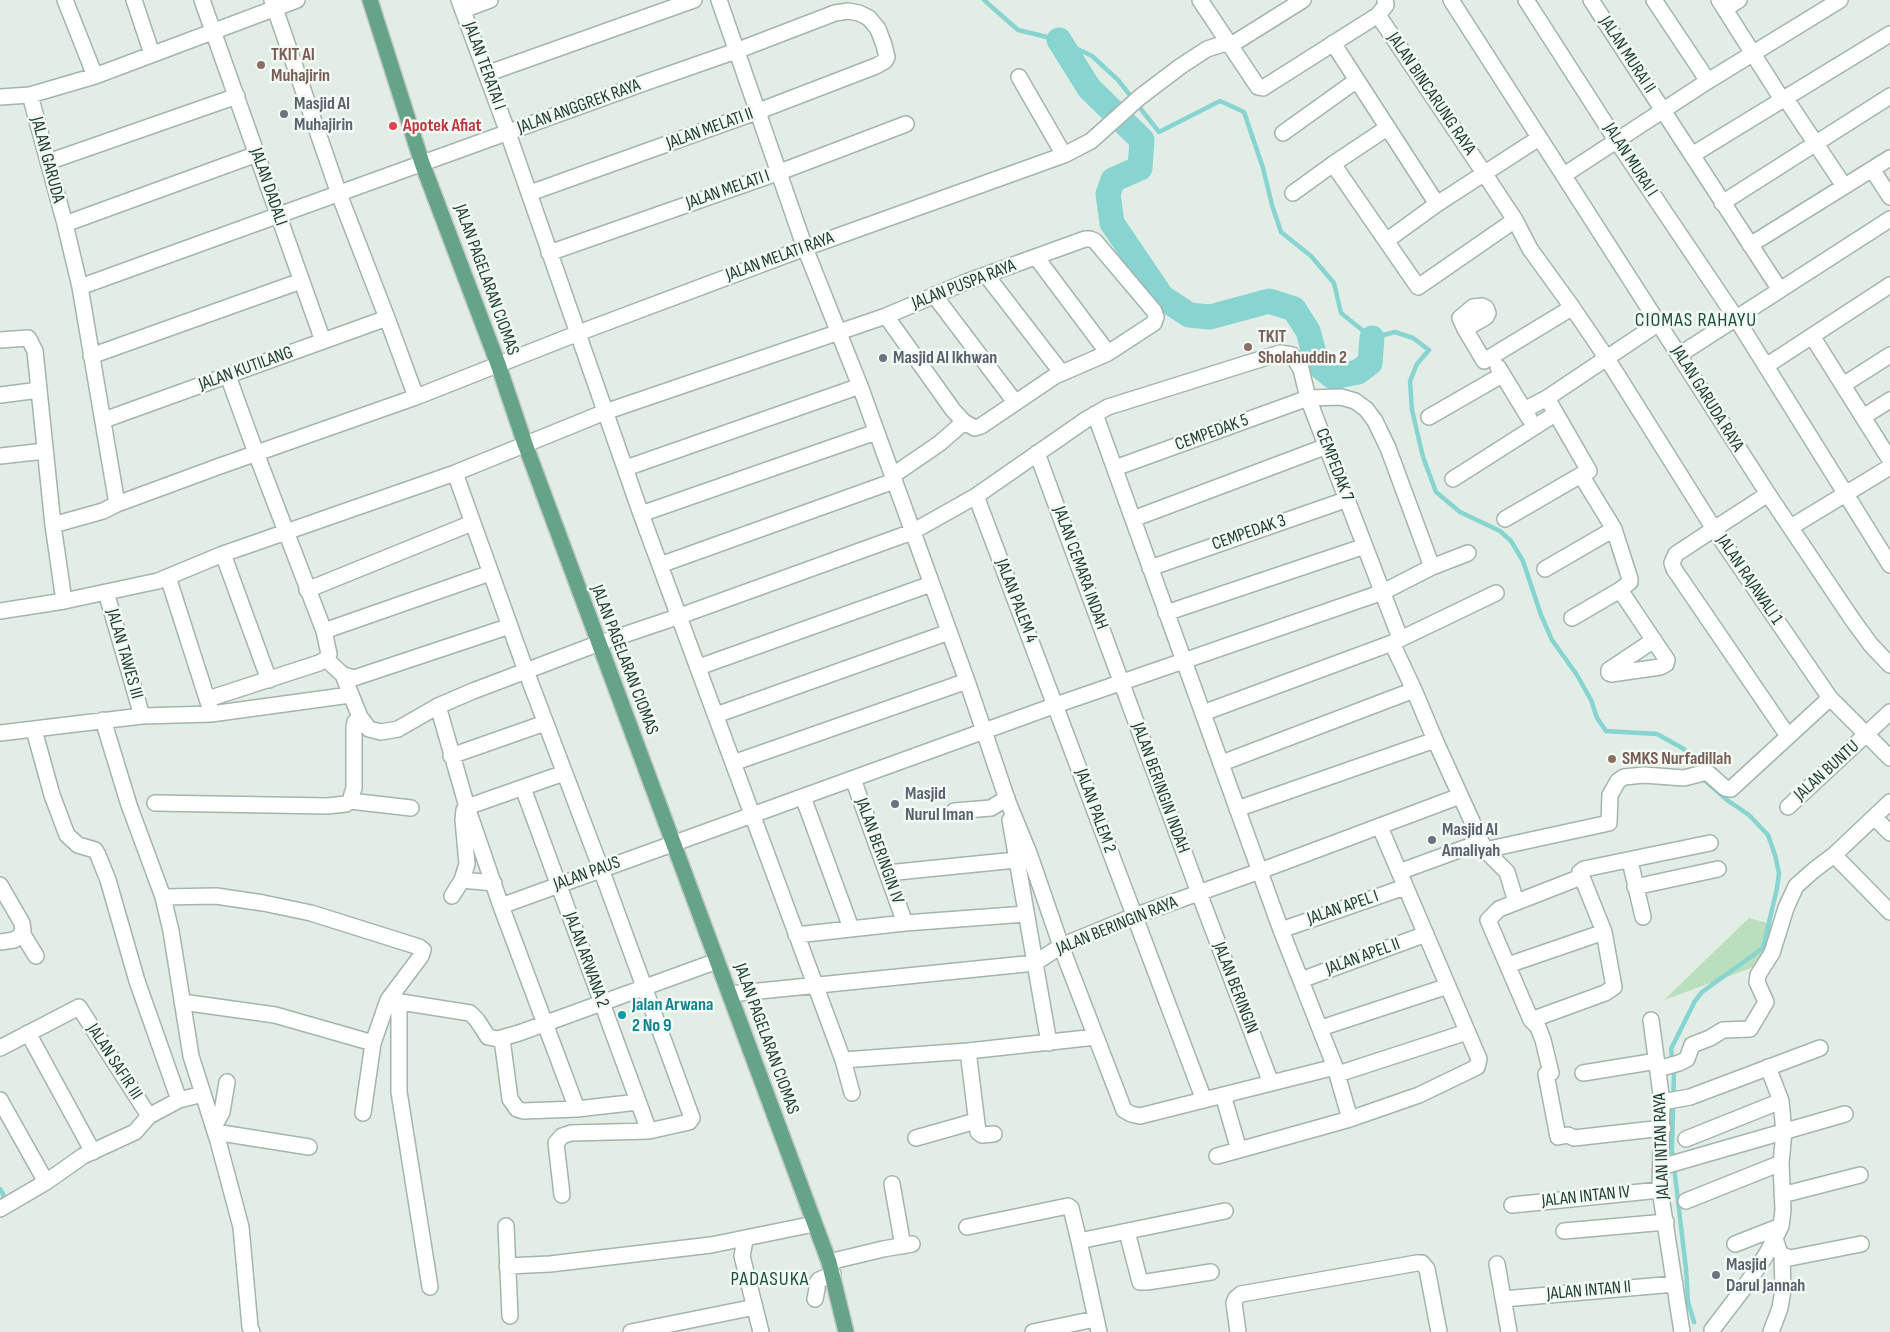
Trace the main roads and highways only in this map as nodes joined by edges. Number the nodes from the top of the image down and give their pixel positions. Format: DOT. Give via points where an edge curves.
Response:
graph roads {
  1 [pos="370,0"];
  2 [pos="846,1332"];
  1 -- 2 [label="main road, JALAN PAGELARAN CIOMAS" via="422,163 498,364 524,444 831,1268"];
}
